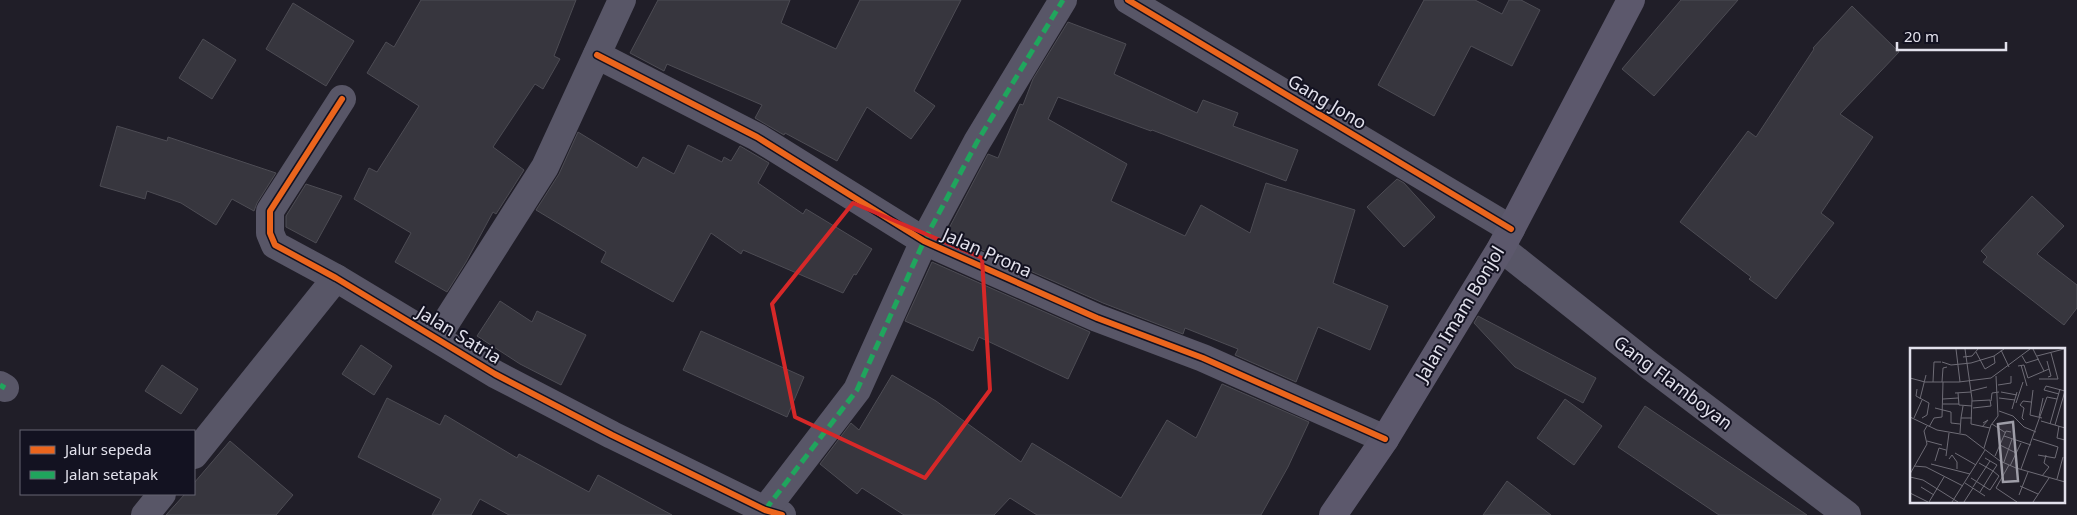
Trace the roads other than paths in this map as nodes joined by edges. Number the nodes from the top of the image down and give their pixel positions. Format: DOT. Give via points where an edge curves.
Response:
graph roads {
  1 [pos="622,0"];
  2 [pos="1063,0"];
  3 [pos="1128,0"];
  4 [pos="1631,0"];
  5 [pos="597,55"];
  6 [pos="342,99"];
  7 [pos="1506,238"];
  8 [pos="924,241"];
  9 [pos="336,278"];
  10 [pos="436,338"];
  11 [pos="1385,439"];
  12 [pos="195,454"];
  13 [pos="161,495"];
  14 [pos="774,512"];
  15 [pos="145,515"];
  16 [pos="1333,515"];
  17 [pos="1846,515"];
  1 -- 5 [label="street"];
  2 -- 8 [label="street" via="977,142"];
  3 -- 7 [label="street, Gang Jono"];
  4 -- 7 [label="highway, Jalan Imam Bonjol"];
  5 -- 8 [label="street, Jalan Prona" via="757,138"];
  5 -- 10 [label="street" via="544,168"];
  6 -- 9 [label="street, Jalan Satria" via="270,212 269,222 275,245"];
  7 -- 11 [label="highway, Jalan Imam Bonjol"];
  7 -- 17 [label="street, Gang Flamboyan" via="1650,366"];
  8 -- 11 [label="street, Jalan Prona" via="1097,318 1203,358"];
  8 -- 14 [label="street" via="857,390"];
  9 -- 10 [label="street, Jalan Satria"];
  9 -- 12 [label="street"];
  10 -- 14 [label="street, Jalan Satria" via="503,379"];
  11 -- 16 [label="highway, Jalan Imam Bonjol"];
  13 -- 15 [label="street"];
}
